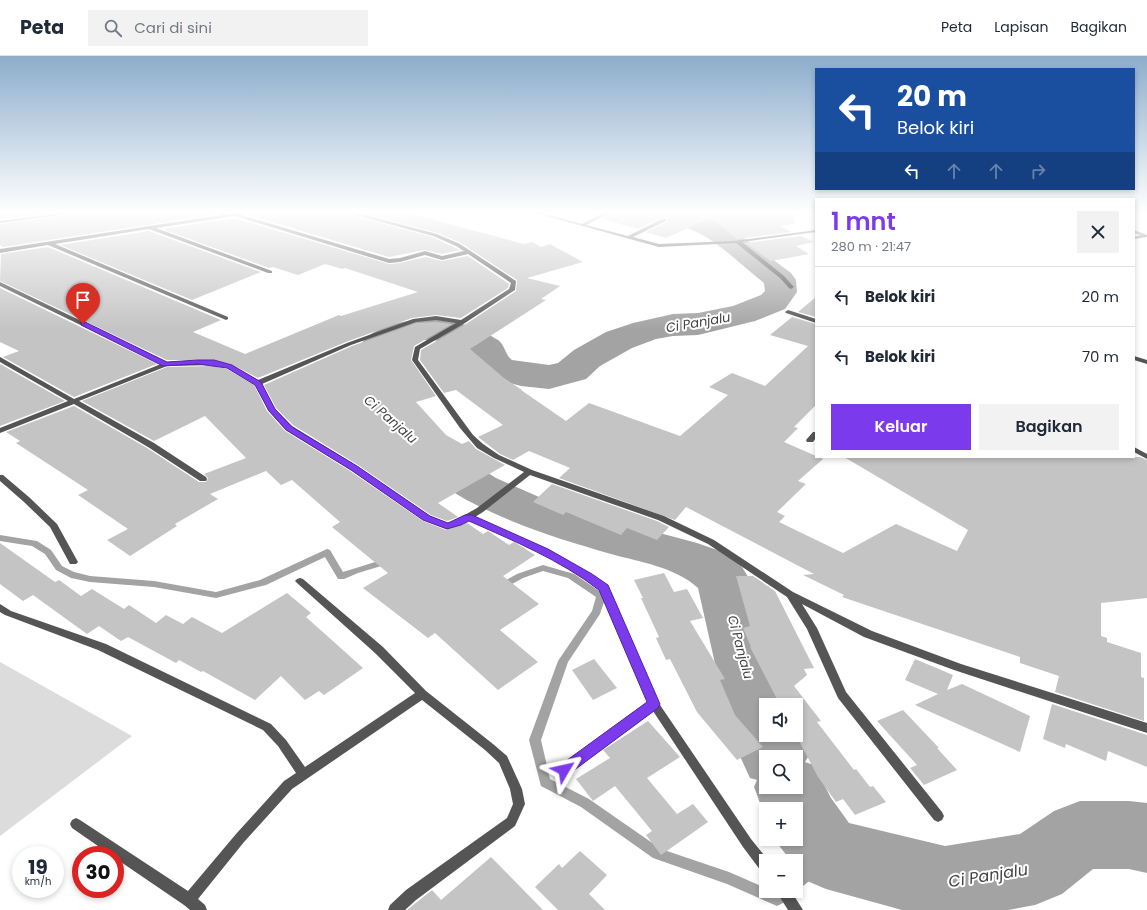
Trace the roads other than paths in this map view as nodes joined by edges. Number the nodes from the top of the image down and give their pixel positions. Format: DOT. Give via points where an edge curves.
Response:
graph roads {
  1 [pos="67,251"];
  2 [pos="212,251"];
  3 [pos="355,251"];
  4 [pos="747,251"];
  5 [pos="468,252"];
  6 [pos="270,272"];
  7 [pos="0,284"];
  8 [pos="791,288"];
  9 [pos="788,312"];
  10 [pos="226,318"];
  11 [pos="815,322"];
  12 [pos="462,323"];
  13 [pos="1135,358"];
  14 [pos="0,359"];
  15 [pos="1147,362"];
  16 [pos="166,364"];
  17 [pos="258,383"];
  18 [pos="73,401"];
  19 [pos="0,431"];
  20 [pos="815,435"];
  21 [pos="810,440"];
  22 [pos="1135,450"];
  23 [pos="1147,457"];
  24 [pos="529,472"];
  25 [pos="0,477"];
  26 [pos="203,479"];
  27 [pos="468,517"];
  28 [pos="73,562"];
  29 [pos="300,581"];
  30 [pos="790,594"];
  31 [pos="0,607"];
  32 [pos="422,694"];
  33 [pos="654,704"];
  34 [pos="1147,728"];
  35 [pos="564,770"];
  36 [pos="304,774"];
  37 [pos="938,816"];
  38 [pos="76,824"];
  39 [pos="759,858"];
  40 [pos="788,898"];
  41 [pos="189,900"];
  42 [pos="200,910"];
  43 [pos="395,910"];
  44 [pos="796,910"];
  1 -- 10 [label="street"];
  2 -- 6 [label="street"];
  3 -- 5 [label="street" via="388,261 425,253 442,258"];
  4 -- 8 [label="street" via="782,277"];
  5 -- 12 [label="street" via="514,282 512,290"];
  7 -- 16 [label="street"];
  9 -- 11 [label="street"];
  12 -- 17 [label="street" via="436,318 415,320 349,344"];
  12 -- 24 [label="street" via="417,348 415,360 480,446"];
  13 -- 15 [label="street"];
  14 -- 18 [label="street"];
  16 -- 17 [label="street" via="214,363 230,366"];
  16 -- 18 [label="street"];
  17 -- 27 [label="street" via="272,410 289,428 354,468 427,518 447,526"];
  18 -- 19 [label="street"];
  18 -- 26 [label="street" via="151,445"];
  20 -- 21 [label="street"];
  22 -- 23 [label="street"];
  24 -- 27 [label="street"];
  24 -- 30 [label="street" via="661,518 711,542"];
  25 -- 28 [label="street" via="54,526"];
  27 -- 33 [label="street" via="545,551 589,576 604,588"];
  29 -- 32 [label="street" via="379,650"];
  30 -- 34 [label="street" via="868,634 958,667"];
  30 -- 37 [label="street" via="812,628 842,695"];
  31 -- 36 [label="street" via="8,613 102,647 267,727"];
  32 -- 36 [label="street"];
  32 -- 43 [label="street" via="503,760 516,789 519,804 511,822 411,895"];
  33 -- 35 [label="street"];
  33 -- 39 [label="street"];
  36 -- 41 [label="street" via="288,785"];
  38 -- 41 [label="street"];
  40 -- 44 [label="street"];
  41 -- 42 [label="street"];
}
